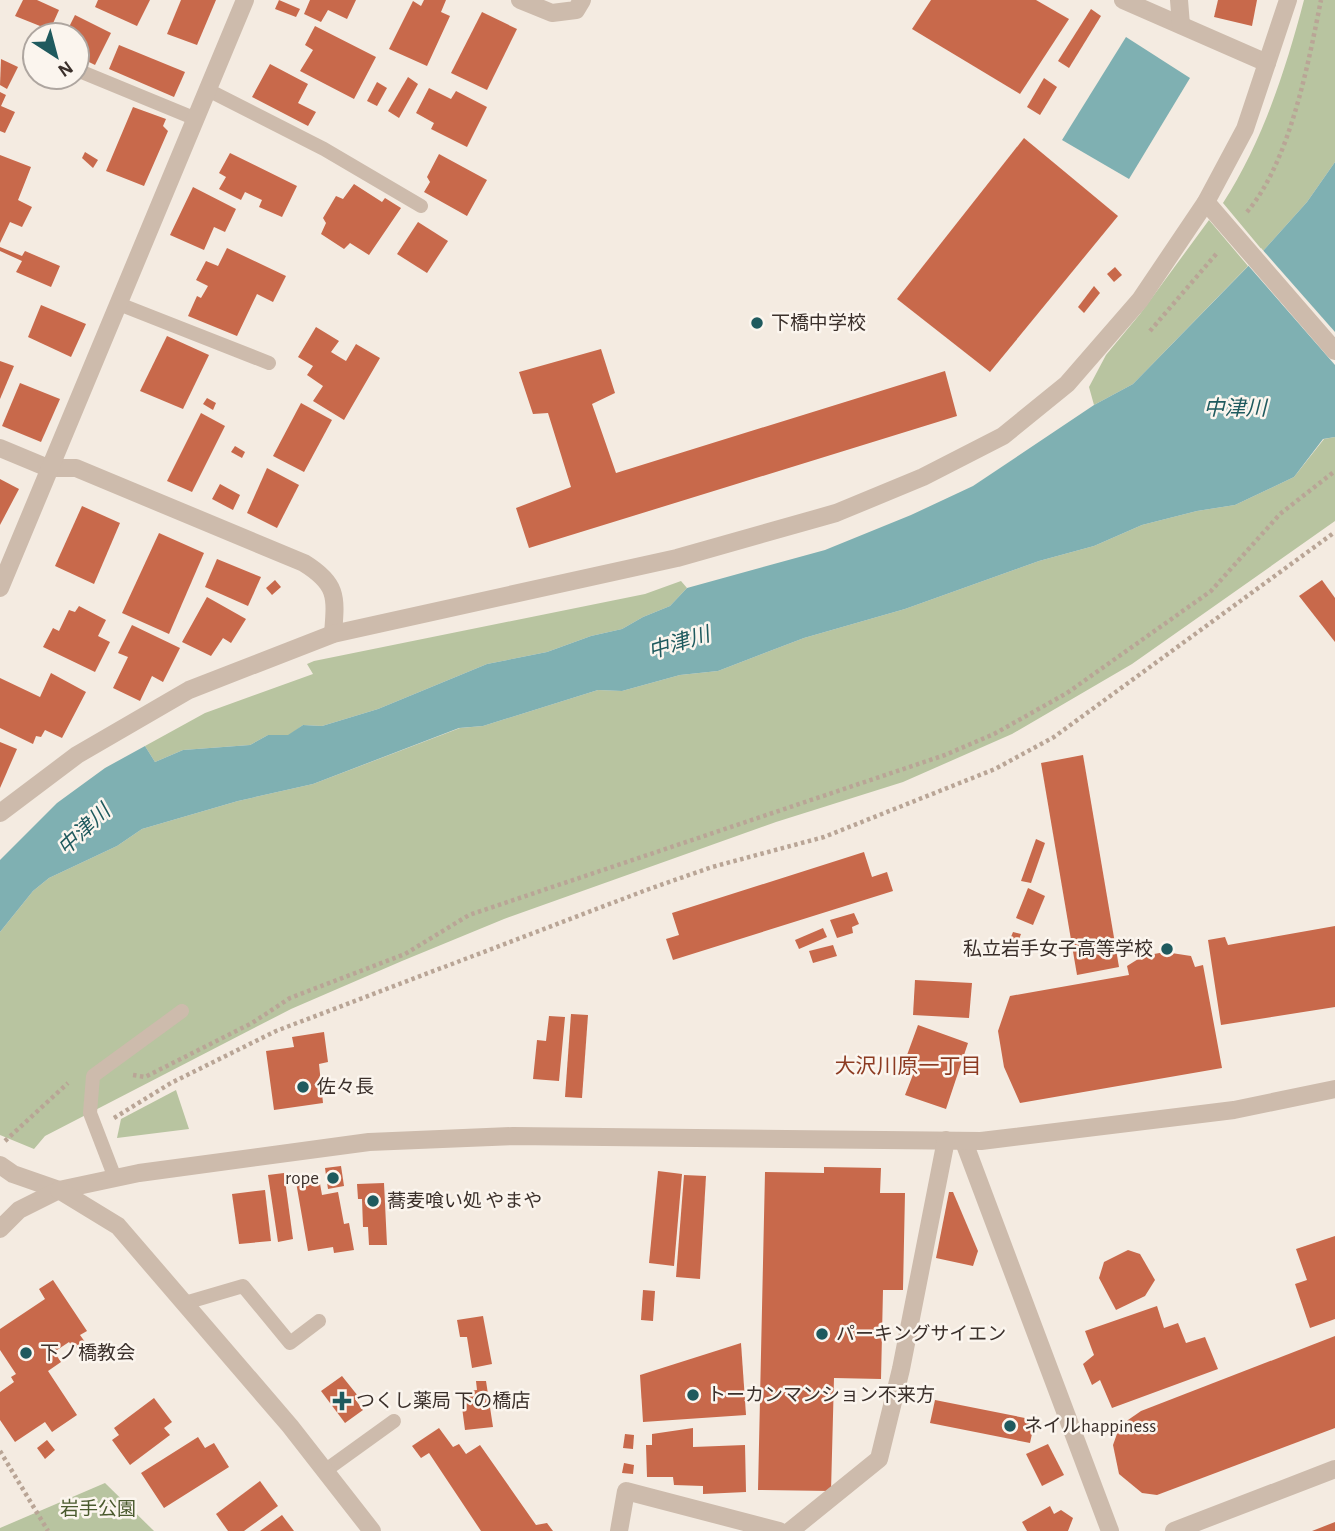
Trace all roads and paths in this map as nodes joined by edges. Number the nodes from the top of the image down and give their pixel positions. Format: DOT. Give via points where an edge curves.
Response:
graph roads {
  1 [pos="245,0"];
  2 [pos="520,0"];
  3 [pos="582,0"];
  4 [pos="1123,0"];
  5 [pos="1179,0"];
  6 [pos="1288,0"];
  7 [pos="1181,24"];
  8 [pos="1268,63"];
  9 [pos="91,76"];
  10 [pos="208,90"];
  11 [pos="196,119"];
  12 [pos="1206,202"];
  13 [pos="421,205"];
  14 [pos="119,304"];
  15 [pos="1335,351"];
  16 [pos="269,363"];
  17 [pos="0,448"];
  18 [pos="48,468"];
  19 [pos="1335,471"];
  20 [pos="1335,532"];
  21 [pos="0,588"];
  22 [pos="333,634"];
  23 [pos="0,813"];
  24 [pos="182,1011"];
  25 [pos="98,1073"];
  26 [pos="1335,1089"];
  27 [pos="955,1141"];
  28 [pos="0,1147"];
  29 [pos="102,1147"];
  30 [pos="7,1170"];
  31 [pos="115,1178"];
  32 [pos="59,1191"];
  33 [pos="0,1229"];
  34 [pos="184,1303"];
  35 [pos="319,1321"];
  36 [pos="394,1421"];
  37 [pos="0,1451"];
  38 [pos="1335,1469"];
  39 [pos="326,1470"];
  40 [pos="48,1531"];
  41 [pos="372,1531"];
  42 [pos="619,1531"];
  43 [pos="779,1531"];
  44 [pos="790,1531"];
  45 [pos="1110,1531"];
  46 [pos="1174,1531"];
  1 -- 10 [label="street"];
  2 -- 3 [label="street" via="552,13 576,10"];
  4 -- 7 [label="street"];
  5 -- 7 [label="street"];
  6 -- 8 [label="street"];
  7 -- 8 [label="street"];
  8 -- 12 [label="street" via="1245,129"];
  9 -- 11 [label="lane"];
  10 -- 11 [label="street"];
  10 -- 13 [label="lane"];
  11 -- 14 [label="street"];
  12 -- 15 [label="street, bridge"];
  12 -- 22 [label="street" via="1140,300 1067,384 1003,436 923,477 836,513 677,558"];
  14 -- 16 [label="lane"];
  14 -- 18 [label="street"];
  17 -- 18 [label="street"];
  18 -- 21 [label="street"];
  18 -- 22 [label="street" via="76,468 304,563 324,575 336,598"];
  19 -- 25 [label="path" via="1280,514 1211,591 1068,693 994,734 945,755 469,915 405,954 290,998 252,1023 145,1077"];
  20 -- 29 [label="path" via="1054,737 995,769 824,837 712,867 276,1031 115,1116"];
  22 -- 23 [label="street" via="189,690 77,754"];
  24 -- 25 [label="lane"];
  25 -- 28 [label="path" via="80,1072"];
  25 -- 29 [label="lane" via="90,1113"];
  26 -- 27 [label="street" via="1234,1110"];
  27 -- 31 [label="street" via="513,1136 369,1142"];
  27 -- 44 [label="street" via="879,1459"];
  27 -- 45 [label="street"];
  29 -- 31 [label="lane"];
  30 -- 32 [label="street"];
  31 -- 32 [label="street"];
  32 -- 33 [label="street" via="19,1210"];
  32 -- 34 [label="street" via="118,1226"];
  34 -- 35 [label="lane" via="243,1286 290,1343"];
  34 -- 39 [label="street"];
  36 -- 39 [label="lane"];
  37 -- 40 [label="path"];
  38 -- 46 [label="street"];
  39 -- 41 [label="street"];
  42 -- 43 [label="street" via="626,1491"];
}
